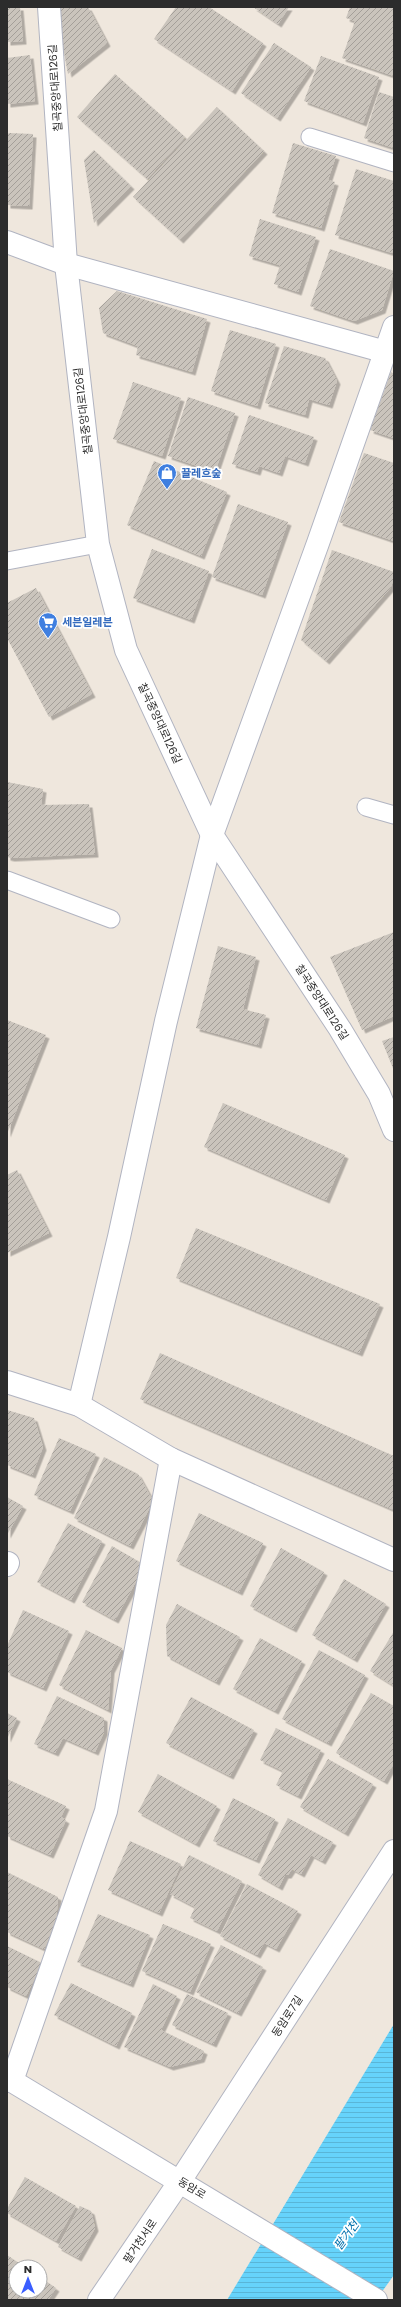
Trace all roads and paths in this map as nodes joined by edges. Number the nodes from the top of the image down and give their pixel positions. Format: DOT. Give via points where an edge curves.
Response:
graph roads {
  1 [pos="49,7"];
  2 [pos="310,137"];
  3 [pos="394,163"];
  4 [pos="7,242"];
  5 [pos="66,264"];
  6 [pos="394,327"];
  7 [pos="386,352"];
  8 [pos="98,544"];
  9 [pos="7,561"];
  10 [pos="366,807"];
  11 [pos="394,816"];
  12 [pos="212,835"];
  13 [pos="7,880"];
  14 [pos="111,919"];
  15 [pos="394,1130"];
  16 [pos="7,1382"];
  17 [pos="79,1405"];
  18 [pos="171,1459"];
  19 [pos="394,1560"];
  20 [pos="394,1851"];
  21 [pos="10,2079"];
  22 [pos="180,2181"];
  23 [pos="99,2300"];
  24 [pos="376,2300"];
  1 -- 5 [label="street, 칠곡중앙대로126길"];
  2 -- 3 [label="lane"];
  4 -- 5 [label="street"];
  5 -- 7 [label="street"];
  5 -- 8 [label="street, 칠곡중앙대로126길"];
  6 -- 7 [label="street"];
  7 -- 12 [label="street"];
  8 -- 9 [label="lane"];
  8 -- 12 [label="street, 칠곡중앙대로126길" via="126,650"];
  10 -- 11 [label="lane"];
  12 -- 15 [label="street, 칠곡중앙대로126길" via="340,1029 379,1094"];
  12 -- 17 [label="street" via="166,1021"];
  13 -- 14 [label="lane"];
  16 -- 17 [label="street"];
  17 -- 18 [label="street"];
  18 -- 19 [label="street"];
  18 -- 21 [label="street" via="106,1811"];
  20 -- 22 [label="street, 동암로7길"];
  21 -- 22 [label="street, 동암로"];
  22 -- 23 [label="street, 팔거천서로"];
  22 -- 24 [label="street, 동암로"];
}
